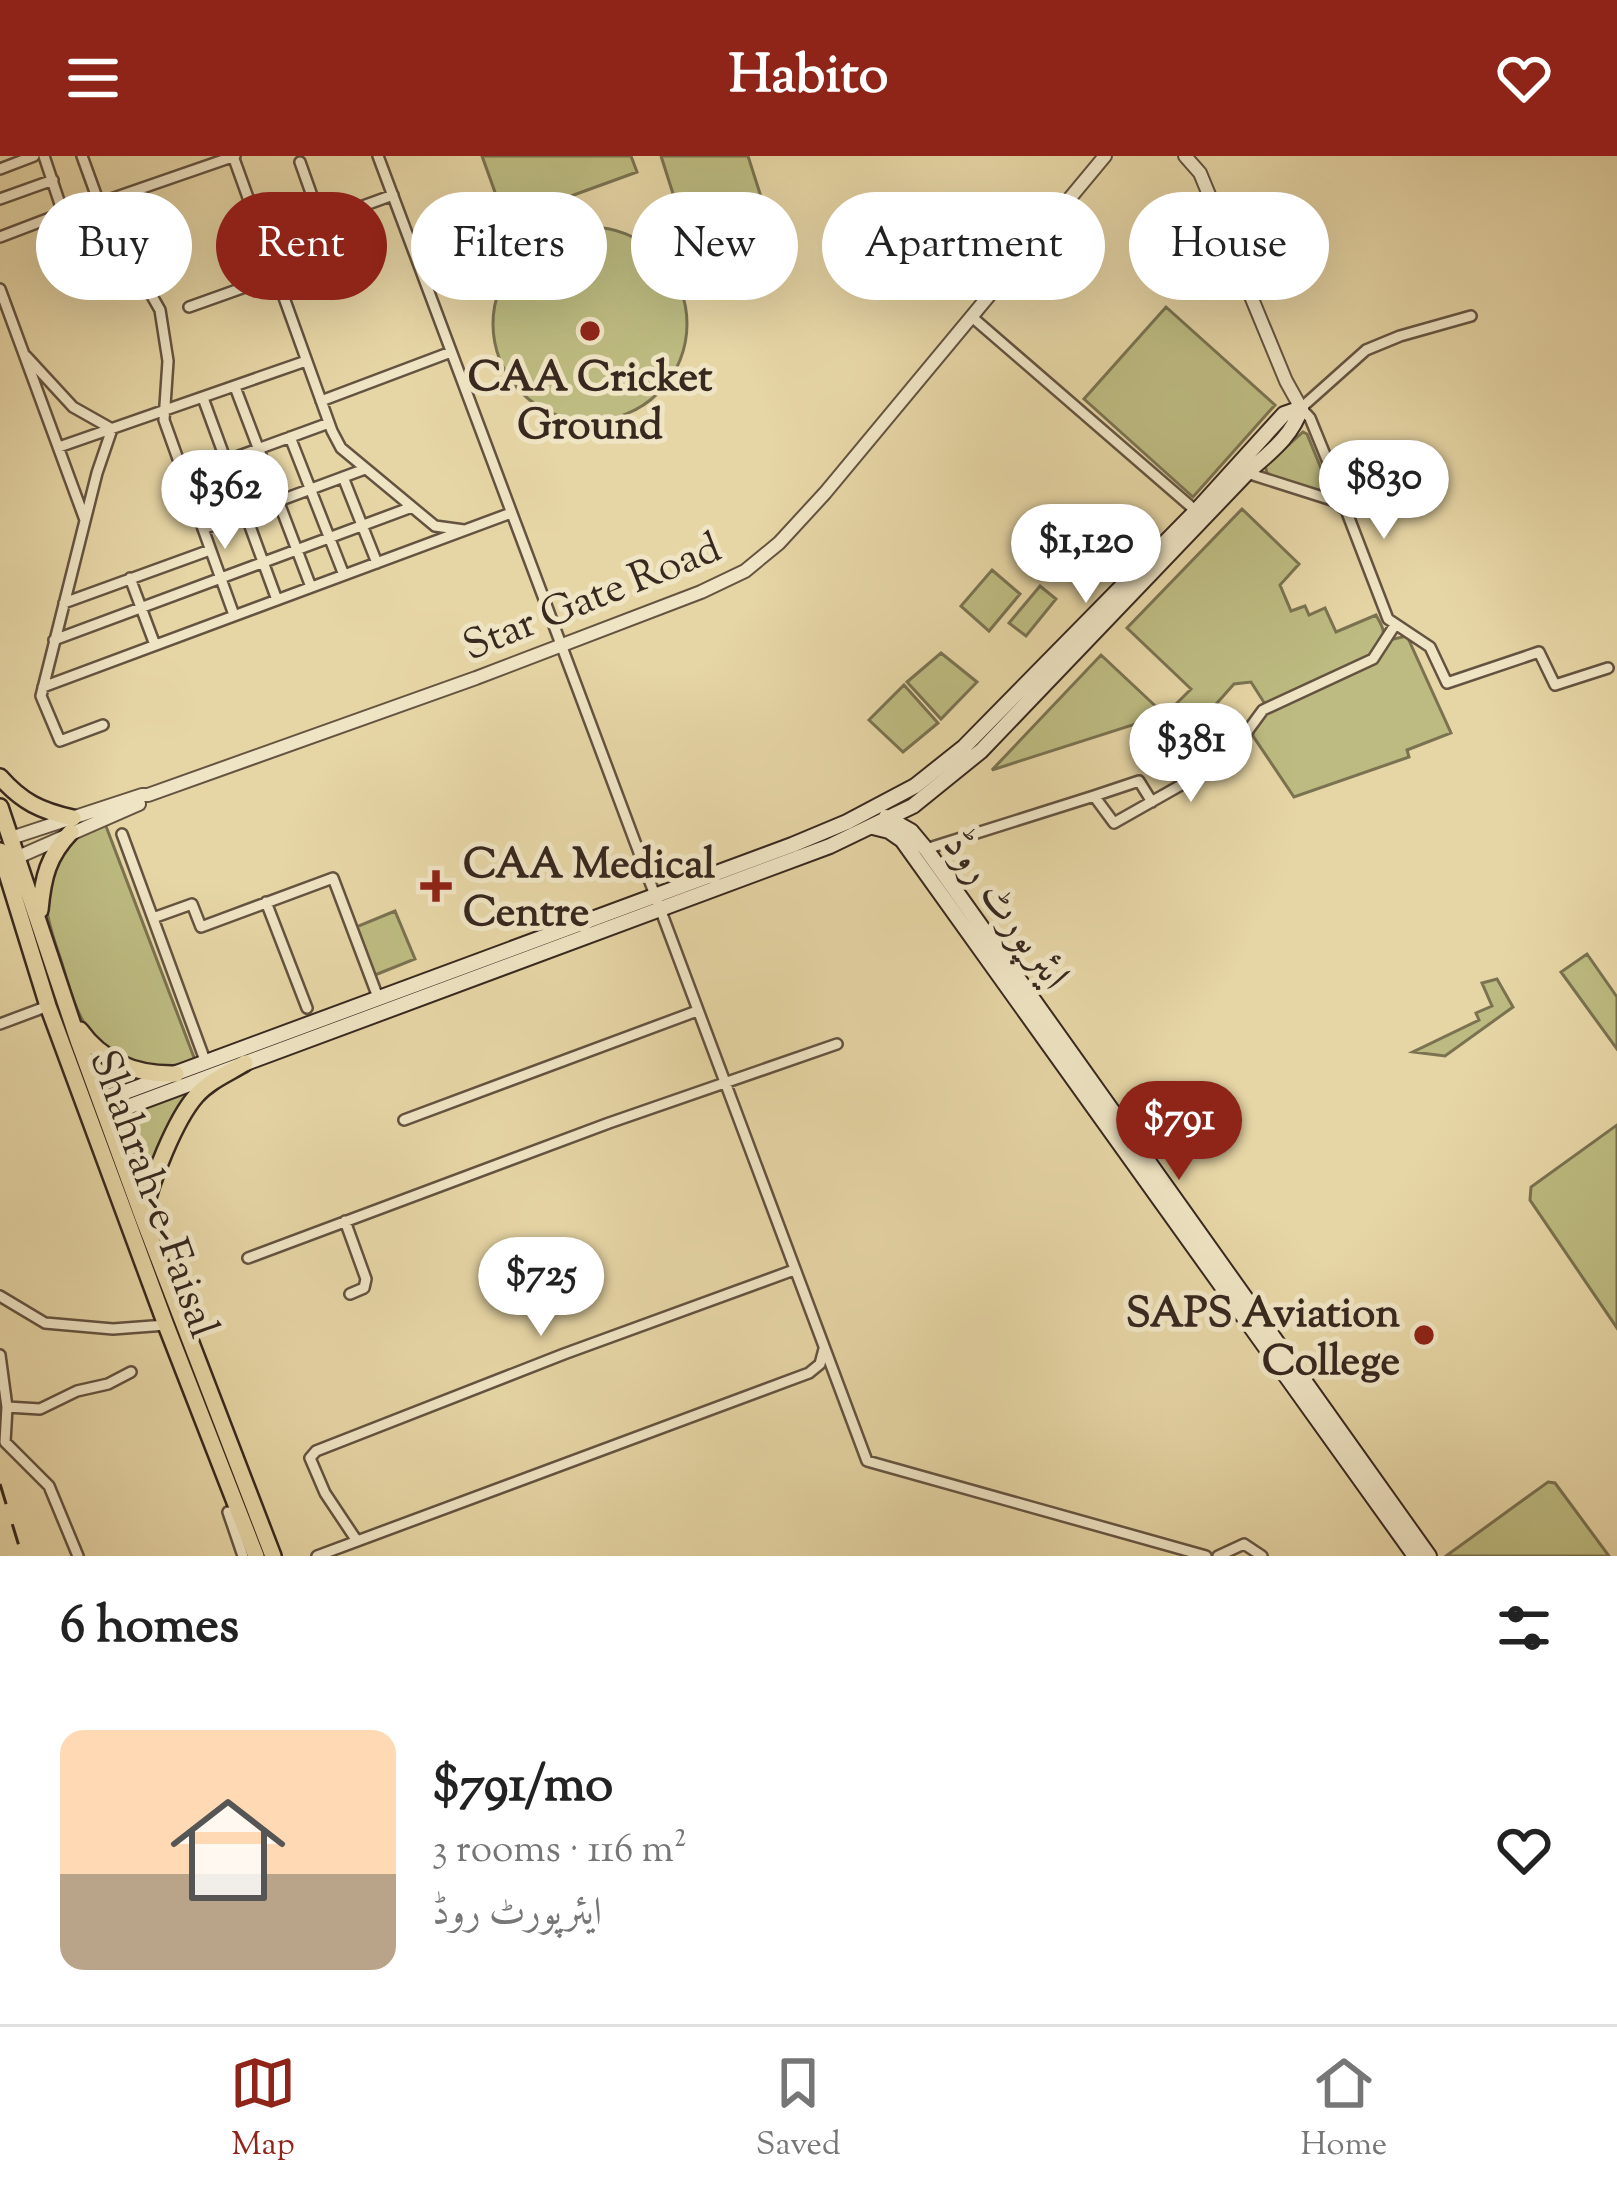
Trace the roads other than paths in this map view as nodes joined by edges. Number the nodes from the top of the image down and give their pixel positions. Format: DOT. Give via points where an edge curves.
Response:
graph roads {
  1 [pos="34,156"];
  2 [pos="44,156"];
  3 [pos="82,156"];
  4 [pos="234,156"];
  5 [pos="378,156"];
  6 [pos="1105,156"];
  7 [pos="1185,156"];
  8 [pos="300,162"];
  9 [pos="0,169"];
  10 [pos="53,180"];
  11 [pos="95,192"];
  12 [pos="131,192"];
  13 [pos="247,192"];
  14 [pos="311,192"];
  15 [pos="393,195"];
  16 [pos="387,197"];
  17 [pos="0,199"];
  18 [pos="0,237"];
  19 [pos="0,289"];
  20 [pos="216,297"];
  21 [pos="154,300"];
  22 [pos="284,300"];
  23 [pos="188,307"];
  24 [pos="1471,316"];
  25 [pos="971,317"];
  26 [pos="451,352"];
  27 [pos="26,356"];
  28 [pos="306,361"];
  29 [pos="235,387"];
  30 [pos="203,398"];
  31 [pos="321,401"];
  32 [pos="1301,408"];
  33 [pos="165,410"];
  34 [pos="329,423"];
  35 [pos="112,429"];
  36 [pos="290,437"];
  37 [pos="59,447"];
  38 [pos="259,449"];
  39 [pos="226,461"];
  40 [pos="364,469"];
  41 [pos="1247,473"];
  42 [pos="184,476"];
  43 [pos="269,476"];
  44 [pos="343,477"];
  45 [pos="236,487"];
  46 [pos="310,489"];
  47 [pos="1332,500"];
  48 [pos="194,502"];
  49 [pos="279,502"];
  50 [pos="412,507"];
  51 [pos="1196,512"];
  52 [pos="511,513"];
  53 [pos="246,514"];
  54 [pos="86,520"];
  55 [pos="362,526"];
  56 [pos="203,529"];
  57 [pos="464,530"];
  58 [pos="329,538"];
  59 [pos="210,550"];
  60 [pos="297,550"];
  61 [pos="1164,551"];
  62 [pos="263,562"];
  63 [pos="377,563"];
  64 [pos="344,575"];
  65 [pos="130,578"];
  66 [pos="220,578"];
  67 [pos="311,587"];
  68 [pos="277,600"];
  69 [pos="64,603"];
  70 [pos="141,608"];
  71 [pos="234,615"];
  72 [pos="1395,625"];
  73 [pos="54,640"];
  74 [pos="155,645"];
  75 [pos="563,645"];
  76 [pos="1608,668"];
  77 [pos="43,687"];
  78 [pos="103,725"];
  79 [pos="0,777"];
  80 [pos="917,793"];
  81 [pos="1094,796"];
  82 [pos="1152,802"];
  83 [pos="0,807"];
  84 [pos="868,820"];
  85 [pos="72,825"];
  86 [pos="907,830"];
  87 [pos="122,834"];
  88 [pos="6,844"];
  89 [pos="17,856"];
  90 [pos="266,902"];
  91 [pos="658,903"];
  92 [pos="39,918"];
  93 [pos="153,918"];
  94 [pos="63,995"];
  95 [pos="379,1000"];
  96 [pos="48,1006"];
  97 [pos="307,1008"];
  98 [pos="698,1011"];
  99 [pos="0,1024"];
  100 [pos="837,1044"];
  101 [pos="206,1063"];
  102 [pos="245,1063"];
  103 [pos="176,1074"];
  104 [pos="724,1083"];
  105 [pos="104,1108"];
  106 [pos="404,1120"];
  107 [pos="143,1218"];
  108 [pos="345,1221"];
  109 [pos="248,1258"];
  110 [pos="794,1270"];
  111 [pos="350,1294"];
  112 [pos="0,1296"];
  113 [pos="166,1324"];
  114 [pos="824,1349"];
  115 [pos="0,1354"];
  116 [pos="131,1372"];
  117 [pos="7,1407"];
  118 [pos="228,1512"];
  119 [pos="357,1541"];
  120 [pos="1416,1555"];
  121 [pos="78,1556"];
  122 [pos="243,1556"];
  123 [pos="256,1556"];
  124 [pos="273,1556"];
  125 [pos="317,1556"];
  126 [pos="1206,1556"];
  127 [pos="1218,1556"];
  128 [pos="1262,1556"];
  1 -- 9 [label="street"];
  2 -- 10 [label="street"];
  3 -- 11 [label="street"];
  4 -- 12 [label="street"];
  4 -- 13 [label="street"];
  5 -- 15 [label="street"];
  6 -- 25 [label="street, Star Gate Road"];
  7 -- 32 [label="street" via="1200,173"];
  8 -- 14 [label="street"];
  10 -- 17 [label="street"];
  10 -- 18 [label="street" via="62,214"];
  15 -- 16 [label="street"];
  15 -- 26 [label="street"];
  19 -- 27 [label="street"];
  20 -- 23 [label="street"];
  21 -- 33 [label="street" via="168,362"];
  22 -- 28 [label="street"];
  24 -- 32 [label="street" via="1366,350"];
  25 -- 51 [label="street"];
  25 -- 75 [label="street, Star Gate Road" via="825,493 745,571"];
  26 -- 31 [label="street"];
  26 -- 52 [label="street"];
  27 -- 35 [label="street" via="73,407"];
  27 -- 37 [label="street"];
  28 -- 29 [label="street"];
  28 -- 31 [label="street"];
  29 -- 30 [label="street"];
  29 -- 38 [label="street"];
  30 -- 33 [label="street"];
  30 -- 39 [label="street"];
  31 -- 34 [label="street"];
  32 -- 41 [label="main road" via="1284,440"];
  32 -- 47 [label="street" via="1339,489"];
  32 -- 51 [label="main road" via="1284,414"];
  33 -- 35 [label="street"];
  33 -- 42 [label="street"];
  34 -- 36 [label="street"];
  34 -- 40 [label="street"];
  35 -- 37 [label="street"];
  35 -- 54 [label="street"];
  36 -- 38 [label="street"];
  36 -- 46 [label="street"];
  37 -- 54 [label="street"];
  38 -- 39 [label="street"];
  38 -- 43 [label="street"];
  39 -- 42 [label="street"];
  39 -- 45 [label="street"];
  40 -- 44 [label="street"];
  40 -- 50 [label="street"];
  41 -- 47 [label="street"];
  41 -- 61 [label="main road"];
  42 -- 48 [label="street"];
  43 -- 45 [label="street"];
  43 -- 49 [label="street"];
  44 -- 46 [label="street"];
  44 -- 55 [label="street"];
  45 -- 48 [label="street"];
  45 -- 53 [label="street"];
  46 -- 49 [label="street"];
  46 -- 58 [label="street"];
  47 -- 72 [label="street" via="1346,510"];
  48 -- 56 [label="street"];
  49 -- 53 [label="street"];
  49 -- 60 [label="street"];
  50 -- 55 [label="street"];
  50 -- 57 [label="street" via="435,526"];
  51 -- 61 [label="main road"];
  52 -- 57 [label="street"];
  52 -- 75 [label="street"];
  53 -- 56 [label="street"];
  53 -- 62 [label="street"];
  54 -- 69 [label="street"];
  55 -- 58 [label="street"];
  55 -- 63 [label="street"];
  56 -- 59 [label="street"];
  57 -- 63 [label="street"];
  58 -- 60 [label="street"];
  58 -- 64 [label="street"];
  59 -- 65 [label="street"];
  59 -- 66 [label="street"];
  60 -- 62 [label="street"];
  60 -- 67 [label="street"];
  61 -- 80 [label="main road" via="981,751"];
  62 -- 66 [label="street"];
  62 -- 68 [label="street"];
  63 -- 64 [label="street"];
  64 -- 67 [label="street"];
  65 -- 69 [label="street"];
  65 -- 70 [label="street"];
  66 -- 70 [label="street"];
  66 -- 71 [label="street"];
  67 -- 68 [label="street"];
  68 -- 71 [label="street"];
  69 -- 73 [label="street"];
  70 -- 73 [label="street"];
  70 -- 74 [label="street"];
  71 -- 74 [label="street"];
  72 -- 76 [label="street" via="1430,647 1447,683 1539,652 1556,685"];
  72 -- 82 [label="street" via="1373,659 1263,710 1227,759"];
  73 -- 77 [label="street"];
  74 -- 77 [label="street"];
  75 -- 85 [label="street, Star Gate Road"];
  75 -- 91 [label="street"];
  77 -- 78 [label="street" via="60,741"];
  79 -- 85 [label="highway" via="28,805"];
  80 -- 84 [label="main road"];
  80 -- 86 [label="main road"];
  80 -- 86 [label="main road"];
  81 -- 82 [label="street" via="1139,781"];
  81 -- 82 [label="street" via="1114,824"];
  81 -- 86 [label="street"];
  83 -- 88 [label="highway"];
  84 -- 86 [label="main road"];
  84 -- 86 [label="main road"];
  84 -- 91 [label="main road"];
  85 -- 88 [label="street, Star Gate Road"];
  85 -- 89 [label="street, Star Gate Road"];
  85 -- 92 [label="highway" via="47,863"];
  86 -- 120 [label="main road, ایئرپورٹ روڈ"];
  86 -- 120 [label="main road, ایئرپورٹ روڈ"];
  87 -- 93 [label="street"];
  88 -- 89 [label="highway, Shahrah-e-Faisal"];
  88 -- 96 [label="highway, Shahrah-e-Faisal"];
  89 -- 92 [label="highway, Shahrah-e-Faisal"];
  90 -- 93 [label="street" via="201,927 192,904"];
  90 -- 95 [label="street" via="333,878"];
  90 -- 97 [label="street"];
  91 -- 95 [label="main road"];
  91 -- 98 [label="street"];
  91 -- 102 [label="main road"];
  92 -- 94 [label="highway, Shahrah-e-Faisal"];
  93 -- 101 [label="street"];
  94 -- 103 [label="highway" via="91,1046 135,1071"];
  94 -- 105 [label="highway, Shahrah-e-Faisal"];
  95 -- 101 [label="main road"];
  96 -- 99 [label="street"];
  96 -- 113 [label="highway, Shahrah-e-Faisal"];
  98 -- 104 [label="street"];
  98 -- 106 [label="street"];
  100 -- 104 [label="street"];
  101 -- 103 [label="main road"];
  102 -- 105 [label="main road"];
  102 -- 107 [label="highway" via="194,1098"];
  103 -- 105 [label="main road"];
  104 -- 108 [label="street"];
  104 -- 110 [label="street"];
  105 -- 107 [label="highway, Shahrah-e-Faisal"];
  107 -- 124 [label="highway, Shahrah-e-Faisal"];
  108 -- 109 [label="street"];
  108 -- 111 [label="street" via="366,1279"];
  110 -- 114 [label="street"];
  110 -- 119 [label="street" via="316,1451 310,1458 325,1493"];
  112 -- 113 [label="street" via="45,1323"];
  113 -- 123 [label="highway, Shahrah-e-Faisal"];
  114 -- 119 [label="street" via="809,1373"];
  114 -- 126 [label="street" via="867,1461"];
  115 -- 117 [label="street"];
  116 -- 117 [label="street" via="40,1409"];
  117 -- 121 [label="street" via="4,1442 49,1486"];
  118 -- 122 [label="street"];
  119 -- 125 [label="street"];
  127 -- 128 [label="street" via="1244,1544"];
}
